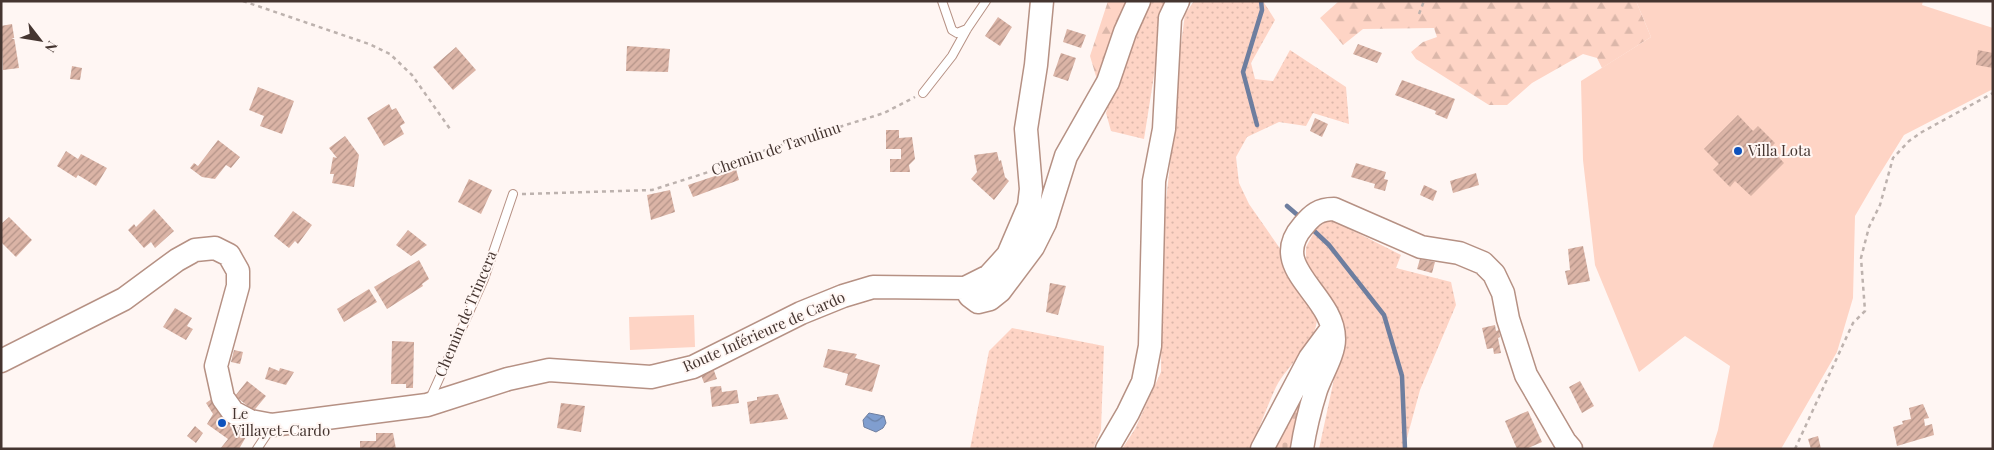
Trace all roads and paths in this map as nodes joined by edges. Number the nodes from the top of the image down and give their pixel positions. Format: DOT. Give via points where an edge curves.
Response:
graph roads {
  1 [pos="243,1"];
  2 [pos="942,1"];
  3 [pos="986,1"];
  4 [pos="1042,1"];
  5 [pos="1139,1"];
  6 [pos="1178,1"];
  7 [pos="1424,1"];
  8 [pos="1419,14"];
  9 [pos="967,29"];
  10 [pos="923,93"];
  11 [pos="1993,93"];
  12 [pos="450,128"];
  13 [pos="513,194"];
  14 [pos="965,288"];
  15 [pos="1333,326"];
  16 [pos="1,361"];
  17 [pos="427,405"];
  18 [pos="272,426"];
  19 [pos="257,449"];
  20 [pos="1107,449"];
  21 [pos="1262,449"];
  22 [pos="1302,449"];
  23 [pos="1571,449"];
  24 [pos="1795,449"];
  1 -- 12 [label="path" via="390,54 412,75"];
  2 -- 9 [label="lane" via="952,30 957,33"];
  3 -- 9 [label="lane"];
  4 -- 14 [label="street, Route Inférieure de Cardo" via="1026,130 1030,206 1008,255 989,276"];
  5 -- 14 [label="street" via="1108,82 1066,156 1045,223 1033,247 1000,291 990,299 978,302"];
  6 -- 20 [label="street" via="1170,18 1164,129 1154,182 1150,346 1143,382"];
  7 -- 8 [label="path"];
  9 -- 10 [label="lane" via="952,56"];
  10 -- 13 [label="path, Chemin de Tavulinu" via="884,113 752,154 718,169 652,190"];
  11 -- 24 [label="path" via="1908,141 1893,158 1861,258 1865,311 1853,323"];
  13 -- 17 [label="lane, Chemin de Trincera" via="484,279"];
  14 -- 17 [label="street, Route Inférieure de Cardo" via="873,287 801,313 693,367 651,377 549,370 508,379"];
  15 -- 21 [label="street" via="1310,358"];
  15 -- 22 [label="street" via="1334,343 1307,418"];
  15 -- 23 [label="street" via="1327,311 1293,266 1295,234 1313,214 1324,209 1334,208 1421,247 1459,253 1483,263 1494,274 1503,293 1526,375"];
  16 -- 18 [label="street, Route Inférieure de Cardo" via="124,299 195,250 215,248 229,255 238,271 238,286 216,366 223,398 233,412 250,421"];
  17 -- 18 [label="street, Route Inférieure de Cardo"];
  18 -- 19 [label="lane"];
}
